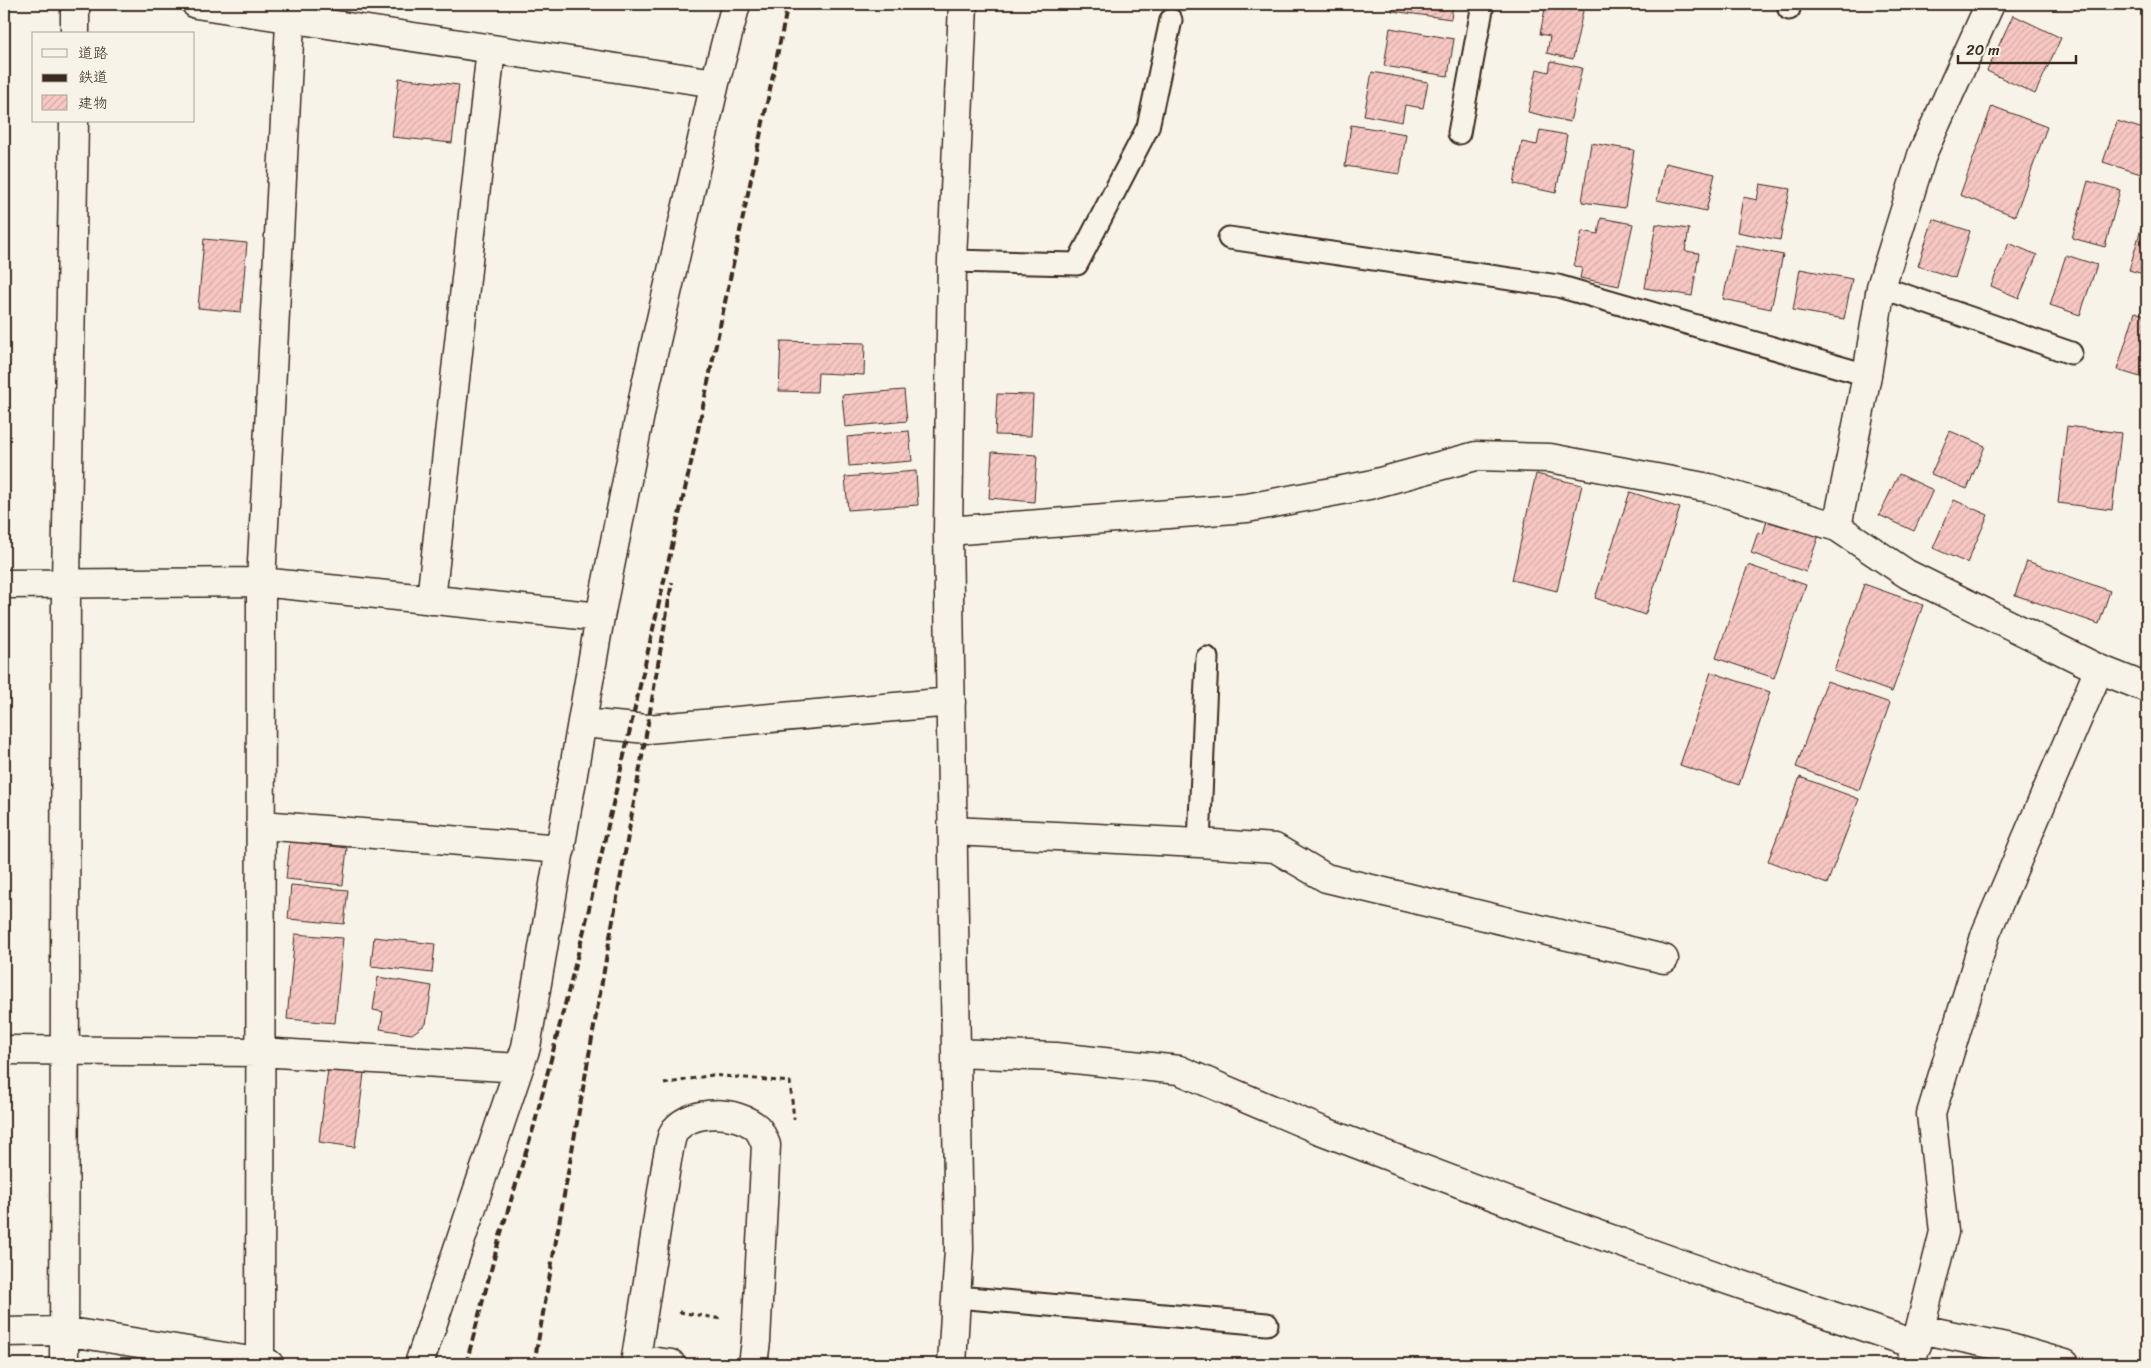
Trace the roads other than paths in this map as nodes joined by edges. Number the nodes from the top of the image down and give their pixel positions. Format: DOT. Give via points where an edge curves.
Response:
graph roads {
  1 [pos="76,4"];
  2 [pos="196,4"];
  3 [pos="736,4"];
  4 [pos="963,4"];
  5 [pos="1483,4"];
  6 [pos="1990,4"];
  7 [pos="291,11"];
  8 [pos="1171,20"];
  9 [pos="75,32"];
  10 [pos="491,48"];
  11 [pos="715,83"];
  12 [pos="74,122"];
  13 [pos="1459,133"];
  14 [pos="1228,238"];
  15 [pos="952,261"];
  16 [pos="1881,287"];
  17 [pos="2071,353"];
  18 [pos="1867,375"];
  19 [pos="1837,526"];
  20 [pos="948,531"];
  21 [pos="261,582"];
  22 [pos="66,583"];
  23 [pos="4,584"];
  24 [pos="431,600"];
  25 [pos="600,617"];
  26 [pos="1208,658"];
  27 [pos="2099,669"];
  28 [pos="2147,688"];
  29 [pos="951,702"];
  30 [pos="583,723"];
  31 [pos="262,825"];
  32 [pos="953,831"];
  33 [pos="1199,842"];
  34 [pos="561,849"];
  35 [pos="1664,959"];
  36 [pos="4,1050"];
  37 [pos="65,1050"];
  38 [pos="260,1052"];
  39 [pos="956,1054"];
  40 [pos="519,1068"];
  41 [pos="957,1296"];
  42 [pos="1267,1324"];
  43 [pos="64,1331"];
  44 [pos="4,1332"];
  45 [pos="1917,1346"];
  46 [pos="64,1364"];
  47 [pos="263,1364"];
  48 [pos="419,1364"];
  49 [pos="635,1364"];
  50 [pos="650,1364"];
  51 [pos="671,1364"];
  52 [pos="753,1364"];
  53 [pos="952,1364"];
  54 [pos="2065,1364"];
  1 -- 9 [label="street"];
  2 -- 7 [label="street"];
  3 -- 11 [label="street"];
  4 -- 15 [label="street"];
  5 -- 13 [label="lane"];
  6 -- 16 [label="street" via="1923,152"];
  7 -- 10 [label="street"];
  7 -- 21 [label="street"];
  8 -- 15 [label="lane" via="1148,127 1077,264"];
  10 -- 11 [label="street"];
  10 -- 24 [label="street"];
  11 -- 25 [label="street" via="645,389"];
  12 -- 22 [label="street"];
  14 -- 18 [label="lane" via="1558,286"];
  15 -- 20 [label="street"];
  16 -- 17 [label="lane"];
  16 -- 18 [label="street"];
  18 -- 19 [label="street"];
  19 -- 20 [label="street" via="1709,488 1550,458 1476,456 1369,484 1247,508"];
  19 -- 27 [label="street" via="1907,574"];
  20 -- 29 [label="street"];
  21 -- 22 [label="street"];
  21 -- 24 [label="street"];
  21 -- 31 [label="street"];
  22 -- 23 [label="street"];
  22 -- 37 [label="street"];
  24 -- 25 [label="street"];
  25 -- 30 [label="street"];
  26 -- 33 [label="lane"];
  27 -- 28 [label="street"];
  27 -- 45 [label="street" via="1986,933 1931,1114 1944,1232"];
  29 -- 30 [label="street" via="647,728"];
  29 -- 32 [label="street"];
  30 -- 34 [label="street"];
  31 -- 34 [label="street"];
  31 -- 38 [label="street"];
  32 -- 33 [label="street"];
  32 -- 39 [label="street"];
  33 -- 35 [label="street" via="1275,848 1326,878"];
  34 -- 40 [label="street" via="526,1047"];
  36 -- 37 [label="street"];
  37 -- 38 [label="street"];
  37 -- 43 [label="street"];
  38 -- 40 [label="street"];
  38 -- 47 [label="street"];
  39 -- 41 [label="street"];
  39 -- 45 [label="street" via="1056,1057 1179,1070 1320,1130 1541,1214"];
  40 -- 48 [label="street"];
  41 -- 42 [label="lane"];
  41 -- 53 [label="street"];
  43 -- 44 [label="street"];
  43 -- 46 [label="street"];
  43 -- 47 [label="street"];
  45 -- 54 [label="street" via="2010,1348"];
  49 -- 52 [label="street" via="674,1132 689,1119 704,1114 739,1119 758,1129 766,1145"];
  50 -- 51 [label="street"];
}
